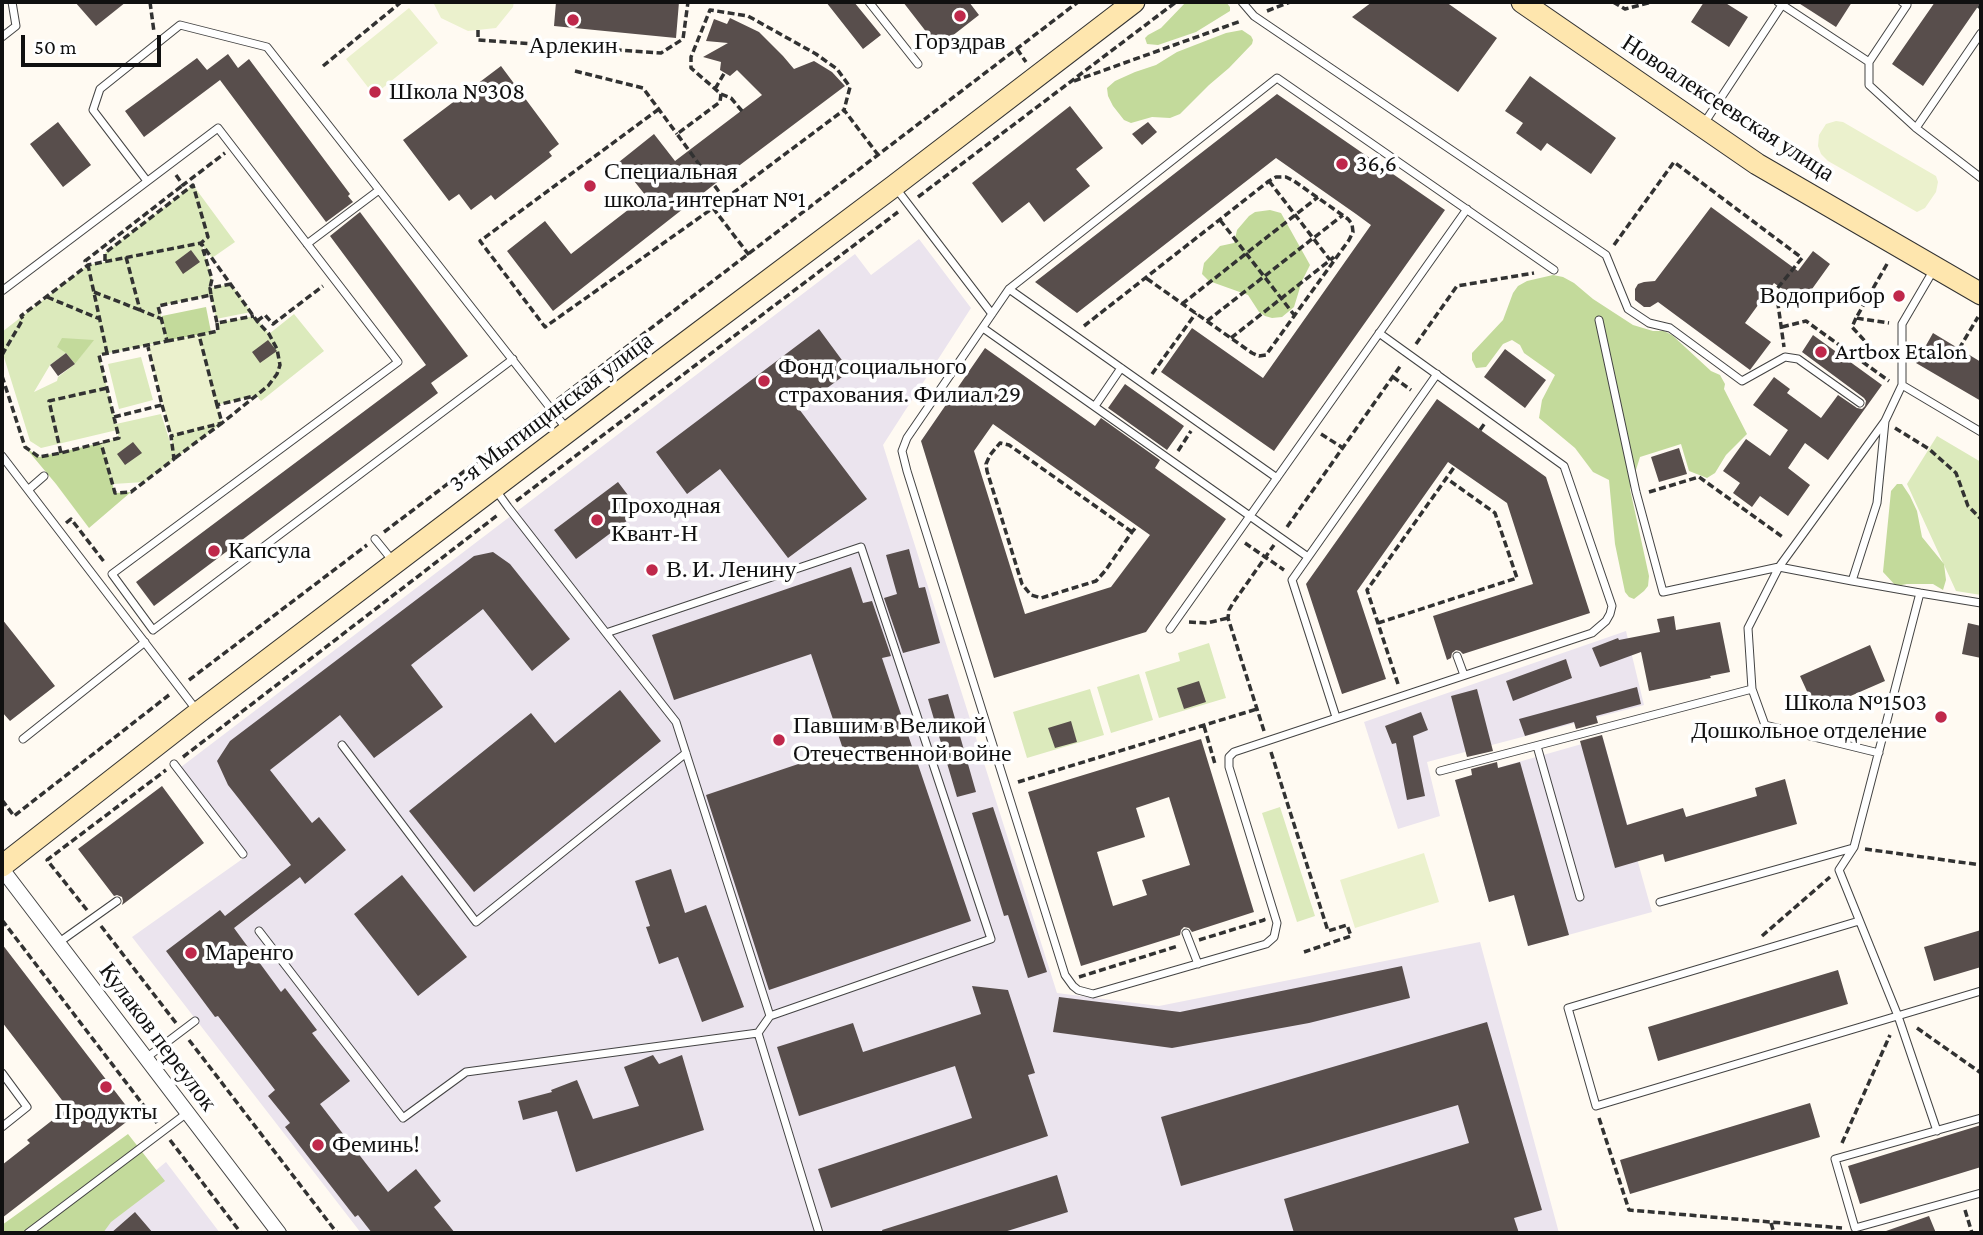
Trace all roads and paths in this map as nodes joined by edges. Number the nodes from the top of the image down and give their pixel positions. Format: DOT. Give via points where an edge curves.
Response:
graph roads {
  1 [pos="12,2"];
  2 [pos="150,2"];
  3 [pos="399,2"];
  4 [pos="688,2"];
  5 [pos="869,2"];
  6 [pos="1134,2"];
  7 [pos="1176,2"];
  8 [pos="1242,2"];
  9 [pos="1290,2"];
  10 [pos="1522,2"];
  11 [pos="1614,2"];
  12 [pos="1652,2"];
  13 [pos="1902,2"];
  14 [pos="1780,3"];
  15 [pos="1254,16"];
  16 [pos="478,30"];
  17 [pos="1981,33"];
  18 [pos="2,37"];
  19 [pos="155,45"];
  20 [pos="1017,49"];
  21 [pos="1869,62"];
  22 [pos="918,64"];
  23 [pos="1028,64"];
  24 [pos="323,66"];
  25 [pos="575,72"];
  26 [pos="725,72"];
  27 [pos="1068,83"];
  28 [pos="715,90"];
  29 [pos="721,94"];
  30 [pos="659,109"];
  31 [pos="844,110"];
  32 [pos="742,111"];
  33 [pos="1703,126"];
  34 [pos="1916,128"];
  35 [pos="677,134"];
  36 [pos="233,147"];
  37 [pos="879,156"];
  38 [pos="168,164"];
  39 [pos="1981,178"];
  40 [pos="147,181"];
  41 [pos="1269,181"];
  42 [pos="183,186"];
  43 [pos="894,186"];
  44 [pos="379,190"];
  45 [pos="1318,197"];
  46 [pos="725,200"];
  47 [pos="909,204"];
  48 [pos="713,208"];
  49 [pos="1467,209"];
  50 [pos="1295,215"];
  51 [pos="1343,215"];
  52 [pos="1220,220"];
  53 [pos="1313,238"];
  54 [pos="201,243"];
  55 [pos="307,244"];
  56 [pos="1246,253"];
  57 [pos="749,255"];
  58 [pos="1606,255"];
  59 [pos="126,257"];
  60 [pos="1332,261"];
  61 [pos="105,262"];
  62 [pos="1887,264"];
  63 [pos="88,265"];
  64 [pos="1935,267"];
  65 [pos="1554,270"];
  66 [pos="1264,276"];
  67 [pos="333,278"];
  68 [pos="1146,278"];
  69 [pos="231,284"];
  70 [pos="210,288"];
  71 [pos="1009,289"];
  72 [pos="2,291"];
  73 [pos="94,292"];
  74 [pos="1981,294"];
  75 [pos="211,295"];
  76 [pos="46,296"];
  77 [pos="1282,299"];
  78 [pos="1182,304"];
  79 [pos="140,310"];
  80 [pos="1196,313"];
  81 [pos="992,314"];
  82 [pos="254,316"];
  83 [pos="1295,316"];
  84 [pos="1978,317"];
  85 [pos="1856,318"];
  86 [pos="100,319"];
  87 [pos="162,320"];
  88 [pos="1599,320"];
  89 [pos="257,321"];
  90 [pos="1207,321"];
  91 [pos="217,323"];
  92 [pos="1902,324"];
  93 [pos="1782,327"];
  94 [pos="983,328"];
  95 [pos="1379,333"];
  96 [pos="1073,334"];
  97 [pos="199,335"];
  98 [pos="1231,338"];
  99 [pos="167,341"];
  100 [pos="148,346"];
  101 [pos="1959,349"];
  102 [pos="107,353"];
  103 [pos="1409,354"];
  104 [pos="2,355"];
  105 [pos="1785,357"];
  106 [pos="513,359"];
  107 [pos="1902,365"];
  108 [pos="1121,369"];
  109 [pos="1397,371"];
  110 [pos="1437,374"];
  111 [pos="2,376"];
  112 [pos="1393,377"];
  113 [pos="1145,385"];
  114 [pos="1901,387"];
  115 [pos="107,388"];
  116 [pos="256,395"];
  117 [pos="1421,397"];
  118 [pos="1860,403"];
  119 [pos="162,405"];
  120 [pos="217,405"];
  121 [pos="1095,406"];
  122 [pos="114,417"];
  123 [pos="1885,421"];
  124 [pos="1198,422"];
  125 [pos="222,423"];
  126 [pos="569,431"];
  127 [pos="1981,432"];
  128 [pos="171,436"];
  129 [pos="101,443"];
  130 [pos="61,453"];
  131 [pos="2,456"];
  132 [pos="174,459"];
  133 [pos="1171,461"];
  134 [pos="1455,467"];
  135 [pos="44,476"];
  136 [pos="1277,478"];
  137 [pos="1446,478"];
  138 [pos="494,488"];
  139 [pos="28,490"];
  140 [pos="1637,496"];
  141 [pos="508,507"];
  142 [pos="1250,516"];
  143 [pos="1981,519"];
  144 [pos="1137,526"];
  145 [pos="58,529"];
  146 [pos="1132,532"];
  147 [pos="1236,536"];
  148 [pos="1280,537"];
  149 [pos="375,539"];
  150 [pos="1795,545"];
  151 [pos="1266,557"];
  152 [pos="1308,557"];
  153 [pos="395,564"];
  154 [pos="1779,567"];
  155 [pos="112,573"];
  156 [pos="1294,577"];
  157 [pos="1852,581"];
  158 [pos="1920,593"];
  159 [pos="1981,603"];
  160 [pos="1228,618"];
  161 [pos="1177,620"];
  162 [pos="1378,623"];
  163 [pos="1170,629"];
  164 [pos="606,633"];
  165 [pos="145,642"];
  166 [pos="1457,656"];
  167 [pos="1464,675"];
  168 [pos="1752,689"];
  169 [pos="1402,696"];
  170 [pos="1257,709"];
  171 [pos="199,712"];
  172 [pos="1336,717"];
  173 [pos="1204,726"];
  174 [pos="23,739"];
  175 [pos="1267,740"];
  176 [pos="342,745"];
  177 [pos="1536,746"];
  178 [pos="685,753"];
  179 [pos="1879,753"];
  180 [pos="174,764"];
  181 [pos="1216,765"];
  182 [pos="1440,771"];
  183 [pos="1017,783"];
  184 [pos="1854,847"];
  185 [pos="243,854"];
  186 [pos="1981,864"];
  187 [pos="2,867"];
  188 [pos="1839,870"];
  189 [pos="1580,897"];
  190 [pos="117,901"];
  191 [pos="1660,902"];
  192 [pos="1259,907"];
  193 [pos="94,918"];
  194 [pos="2,920"];
  195 [pos="1859,921"];
  196 [pos="259,931"];
  197 [pos="1186,933"];
  198 [pos="58,943"];
  199 [pos="1190,943"];
  200 [pos="1304,952"];
  201 [pos="1736,958"];
  202 [pos="1198,964"];
  203 [pos="1077,977"];
  204 [pos="1981,991"];
  205 [pos="771,1016"];
  206 [pos="1898,1016"];
  207 [pos="195,1021"];
  208 [pos="182,1031"];
  209 [pos="758,1032"];
  210 [pos="145,1058"];
  211 [pos="2,1073"];
  212 [pos="1981,1073"];
  213 [pos="1596,1106"];
  214 [pos="187,1113"];
  215 [pos="1981,1118"];
  216 [pos="2,1127"];
  217 [pos="1937,1130"];
  218 [pos="163,1131"];
  219 [pos="1835,1159"];
  220 [pos="1981,1192"];
  221 [pos="1962,1198"];
  222 [pos="1771,1223"];
  223 [pos="1856,1231"];
  224 [pos="28,1233"];
  225 [pos="241,1233"];
  226 [pos="279,1233"];
  227 [pos="337,1233"];
  228 [pos="819,1233"];
  229 [pos="1774,1233"];
  230 [pos="1972,1233"];
  1 -- 18 [label="lane" via="16,26"];
  2 -- 19 [label="path"];
  3 -- 24 [label="path"];
  4 -- 16 [label="path" via="683,39 661,53 478,40"];
  5 -- 22 [label="lane"];
  6 -- 43 [label="street, 3-я Мытищинская улица"];
  7 -- 27 [label="path"];
  8 -- 15 [label="lane"];
  9 -- 15 [label="path"];
  10 -- 33 [label="street, Новоалексеевская улица"];
  11 -- 12 [label="path" via="1625,9"];
  13 -- 21 [label="lane" via="1907,5"];
  14 -- 21 [label="lane"];
  14 -- 33 [label="lane"];
  15 -- 27 [label="path"];
  15 -- 58 [label="lane"];
  17 -- 34 [label="lane"];
  19 -- 40 [label="lane" via="100,89 93,110"];
  19 -- 44 [label="lane" via="180,25 267,47"];
  20 -- 23 [label="path"];
  21 -- 34 [label="lane" via="1869,85"];
  25 -- 30 [label="path" via="643,88"];
  26 -- 28 [label="path"];
  27 -- 47 [label="path"];
  28 -- 29 [label="path"];
  28 -- 31 [label="path" via="691,68 710,10 748,16 816,54 850,87"];
  29 -- 32 [label="path"];
  29 -- 35 [label="path" via="720,102"];
  30 -- 35 [label="path"];
  30 -- 48 [label="path" via="480,241 545,327"];
  31 -- 37 [label="path"];
  31 -- 46 [label="path"];
  33 -- 64 [label="street, Новоалексеевская улица" via="1757,164"];
  34 -- 39 [label="lane"];
  35 -- 46 [label="path"];
  36 -- 38 [label="lane" via="218,128"];
  36 -- 42 [label="path"];
  36 -- 55 [label="lane"];
  38 -- 40 [label="lane"];
  38 -- 42 [label="path"];
  40 -- 72 [label="lane"];
  41 -- 45 [label="path" via="1286,177"];
  41 -- 50 [label="path"];
  41 -- 52 [label="path"];
  42 -- 63 [label="path" via="85,261"];
  43 -- 47 [label="lane"];
  43 -- 126 [label="street, 3-я Мытищинская улица"];
  44 -- 55 [label="lane"];
  44 -- 106 [label="lane"];
  45 -- 50 [label="path"];
  45 -- 51 [label="path"];
  46 -- 48 [label="path"];
  47 -- 81 [label="lane"];
  47 -- 141 [label="path"];
  48 -- 57 [label="path"];
  49 -- 65 [label="lane"];
  49 -- 71 [label="lane" via="1277,79"];
  49 -- 95 [label="lane"];
  50 -- 53 [label="path"];
  50 -- 56 [label="path"];
  51 -- 53 [label="path"];
  51 -- 60 [label="path" via="1353,232"];
  52 -- 56 [label="path"];
  52 -- 68 [label="path"];
  53 -- 60 [label="path"];
  53 -- 66 [label="path"];
  54 -- 59 [label="path"];
  54 -- 61 [label="path" via="208,237 193,186 105,253"];
  54 -- 69 [label="path"];
  54 -- 70 [label="path" via="212,279"];
  55 -- 67 [label="lane"];
  56 -- 66 [label="path"];
  56 -- 78 [label="path"];
  58 -- 93 [label="path" via="1674,162 1802,258 1776,290"];
  58 -- 105 [label="lane" via="1628,309 1649,323 1670,328 1742,381"];
  59 -- 61 [label="path"];
  59 -- 79 [label="path"];
  60 -- 77 [label="path"];
  60 -- 83 [label="path"];
  61 -- 63 [label="path"];
  62 -- 85 [label="path"];
  63 -- 73 [label="path"];
  63 -- 76 [label="path"];
  64 -- 74 [label="street, Новоалексеевская улица"];
  64 -- 92 [label="lane"];
  65 -- 103 [label="path" via="1457,286"];
  66 -- 77 [label="path"];
  66 -- 90 [label="path"];
  67 -- 89 [label="path" via="273,324 265,315"];
  67 -- 155 [label="lane" via="398,362"];
  68 -- 78 [label="path"];
  68 -- 96 [label="path"];
  69 -- 70 [label="path"];
  69 -- 82 [label="path"];
  70 -- 75 [label="path"];
  71 -- 81 [label="lane"];
  71 -- 96 [label="lane"];
  73 -- 79 [label="path"];
  73 -- 86 [label="path"];
  75 -- 87 [label="path" via="159,306"];
  75 -- 91 [label="path"];
  76 -- 86 [label="path"];
  76 -- 104 [label="path" via="21,316"];
  77 -- 83 [label="path"];
  77 -- 98 [label="path"];
  78 -- 80 [label="path"];
  79 -- 87 [label="path"];
  80 -- 90 [label="path"];
  80 -- 113 [label="path"];
  81 -- 94 [label="lane"];
  82 -- 89 [label="path"];
  82 -- 91 [label="path"];
  83 -- 98 [label="path" via="1266,355 1252,353"];
  84 -- 101 [label="path"];
  85 -- 92 [label="path"];
  85 -- 107 [label="path" via="1852,327 1875,352"];
  86 -- 102 [label="path"];
  87 -- 99 [label="path"];
  88 -- 140 [label="lane"];
  89 -- 116 [label="path" via="277,349 280,365 268,386"];
  90 -- 98 [label="path"];
  91 -- 97 [label="path" via="218,331"];
  92 -- 107 [label="lane"];
  93 -- 105 [label="path"];
  93 -- 114 [label="path" via="1806,321"];
  94 -- 121 [label="lane"];
  94 -- 202 [label="lane" via="907,438 903,457 1065,975 1079,990 1094,994"];
  95 -- 103 [label="lane"];
  95 -- 136 [label="lane"];
  96 -- 108 [label="lane"];
  97 -- 99 [label="path"];
  97 -- 120 [label="path"];
  99 -- 100 [label="path"];
  100 -- 102 [label="path"];
  100 -- 119 [label="path"];
  102 -- 115 [label="path" via="99,355"];
  103 -- 110 [label="lane"];
  105 -- 118 [label="lane" via="1798,359"];
  106 -- 126 [label="lane"];
  106 -- 155 [label="lane" via="153,630"];
  107 -- 114 [label="lane"];
  108 -- 113 [label="lane"];
  108 -- 121 [label="lane"];
  109 -- 112 [label="path"];
  110 -- 117 [label="lane"];
  110 -- 167 [label="lane" via="1564,466 1612,606 1606,621 1591,633"];
  111 -- 130 [label="path" via="25,447 39,457"];
  112 -- 117 [label="path"];
  112 -- 148 [label="path"];
  113 -- 124 [label="lane"];
  114 -- 123 [label="lane"];
  114 -- 127 [label="lane"];
  115 -- 122 [label="path"];
  115 -- 130 [label="path" via="49,401"];
  116 -- 120 [label="path"];
  116 -- 125 [label="path"];
  117 -- 152 [label="lane"];
  119 -- 122 [label="path"];
  119 -- 128 [label="path"];
  120 -- 125 [label="path"];
  121 -- 133 [label="lane"];
  122 -- 129 [label="path" via="119,438"];
  123 -- 143 [label="path" via="1956,473 1968,506"];
  123 -- 150 [label="lane"];
  123 -- 157 [label="lane" via="1877,503"];
  124 -- 133 [label="path"];
  124 -- 136 [label="lane"];
  125 -- 128 [label="path"];
  125 -- 132 [label="path"];
  126 -- 138 [label="street, 3-я Мытищинская улица"];
  128 -- 132 [label="path"];
  129 -- 130 [label="path"];
  129 -- 132 [label="path" via="115,493 131,492"];
  131 -- 139 [label="lane"];
  133 -- 142 [label="lane"];
  134 -- 137 [label="path"];
  135 -- 139 [label="lane"];
  136 -- 142 [label="lane"];
  137 -- 162 [label="path" via="1367,590"];
  137 -- 162 [label="path" via="1495,513 1517,578"];
  138 -- 141 [label="lane"];
  138 -- 153 [label="street, 3-я Мытищинская улица"];
  139 -- 145 [label="lane"];
  140 -- 150 [label="path" via="1699,477"];
  140 -- 154 [label="lane" via="1663,592"];
  141 -- 164 [label="lane"];
  141 -- 180 [label="path"];
  142 -- 147 [label="lane"];
  142 -- 148 [label="lane"];
  144 -- 146 [label="path"];
  145 -- 155 [label="path" via="71,519"];
  145 -- 165 [label="lane"];
  146 -- 146 [label="path" via="1009,445 1000,443 990,455 987,471 1022,584 1031,595 1041,598 1096,581"];
  147 -- 151 [label="path"];
  147 -- 161 [label="lane"];
  148 -- 151 [label="path"];
  148 -- 152 [label="lane"];
  149 -- 153 [label="lane"];
  150 -- 154 [label="lane"];
  151 -- 156 [label="path"];
  151 -- 160 [label="path" via="1233,603"];
  152 -- 156 [label="lane"];
  153 -- 171 [label="street, 3-я Мытищинская улица"];
  154 -- 157 [label="lane"];
  154 -- 168 [label="lane" via="1748,628"];
  156 -- 172 [label="lane" via="1292,584"];
  157 -- 158 [label="lane"];
  158 -- 159 [label="lane"];
  158 -- 179 [label="lane"];
  160 -- 161 [label="path" via="1201,624"];
  160 -- 170 [label="path"];
  161 -- 163 [label="lane"];
  162 -- 169 [label="path"];
  164 -- 178 [label="lane" via="676,722"];
  164 -- 205 [label="lane" via="861,547 991,940"];
  165 -- 171 [label="lane"];
  165 -- 174 [label="lane"];
  166 -- 167 [label="lane"];
  167 -- 169 [label="lane"];
  168 -- 177 [label="lane"];
  168 -- 179 [label="lane" via="1765,725"];
  169 -- 172 [label="lane"];
  170 -- 173 [label="path"];
  170 -- 175 [label="path"];
  171 -- 187 [label="street, 3-я Мытищинская улица"];
  172 -- 175 [label="lane"];
  173 -- 181 [label="path"];
  173 -- 183 [label="path"];
  175 -- 200 [label="path" via="1328,931 1347,925 1351,936"];
  175 -- 202 [label="lane" via="1234,752 1228,762 1276,931 1266,944"];
  176 -- 178 [label="lane" via="476,922"];
  177 -- 182 [label="lane"];
  177 -- 189 [label="lane"];
  178 -- 205 [label="lane"];
  179 -- 184 [label="lane"];
  180 -- 185 [label="lane"];
  180 -- 193 [label="path" via="47,860"];
  184 -- 186 [label="path"];
  184 -- 188 [label="lane"];
  184 -- 191 [label="lane"];
  187 -- 198 [label="street, Кулаков переулок"];
  188 -- 195 [label="lane"];
  188 -- 201 [label="path"];
  190 -- 193 [label="lane"];
  192 -- 199 [label="path" via="1264,920"];
  193 -- 198 [label="lane"];
  193 -- 208 [label="path"];
  194 -- 218 [label="path"];
  195 -- 201 [label="lane"];
  195 -- 206 [label="lane"];
  196 -- 209 [label="lane" via="403,1118 466,1072"];
  197 -- 199 [label="lane"];
  198 -- 210 [label="street, Кулаков переулок"];
  199 -- 202 [label="lane"];
  199 -- 203 [label="path"];
  201 -- 213 [label="lane" via="1568,1008"];
  204 -- 206 [label="lane"];
  205 -- 209 [label="lane"];
  206 -- 212 [label="path"];
  206 -- 213 [label="lane"];
  206 -- 217 [label="lane"];
  206 -- 219 [label="path"];
  207 -- 208 [label="lane"];
  208 -- 210 [label="lane"];
  208 -- 227 [label="path"];
  209 -- 228 [label="lane"];
  210 -- 214 [label="street, Кулаков переулок"];
  211 -- 216 [label="lane" via="27,1107"];
  213 -- 222 [label="path" via="1629,1210"];
  214 -- 218 [label="lane"];
  214 -- 226 [label="street, Кулаков переулок"];
  215 -- 217 [label="lane"];
  217 -- 219 [label="lane"];
  218 -- 224 [label="lane"];
  218 -- 225 [label="path"];
  219 -- 223 [label="lane"];
  220 -- 221 [label="lane"];
  221 -- 223 [label="lane"];
  221 -- 230 [label="path"];
  222 -- 223 [label="path"];
  222 -- 229 [label="path"];
}
